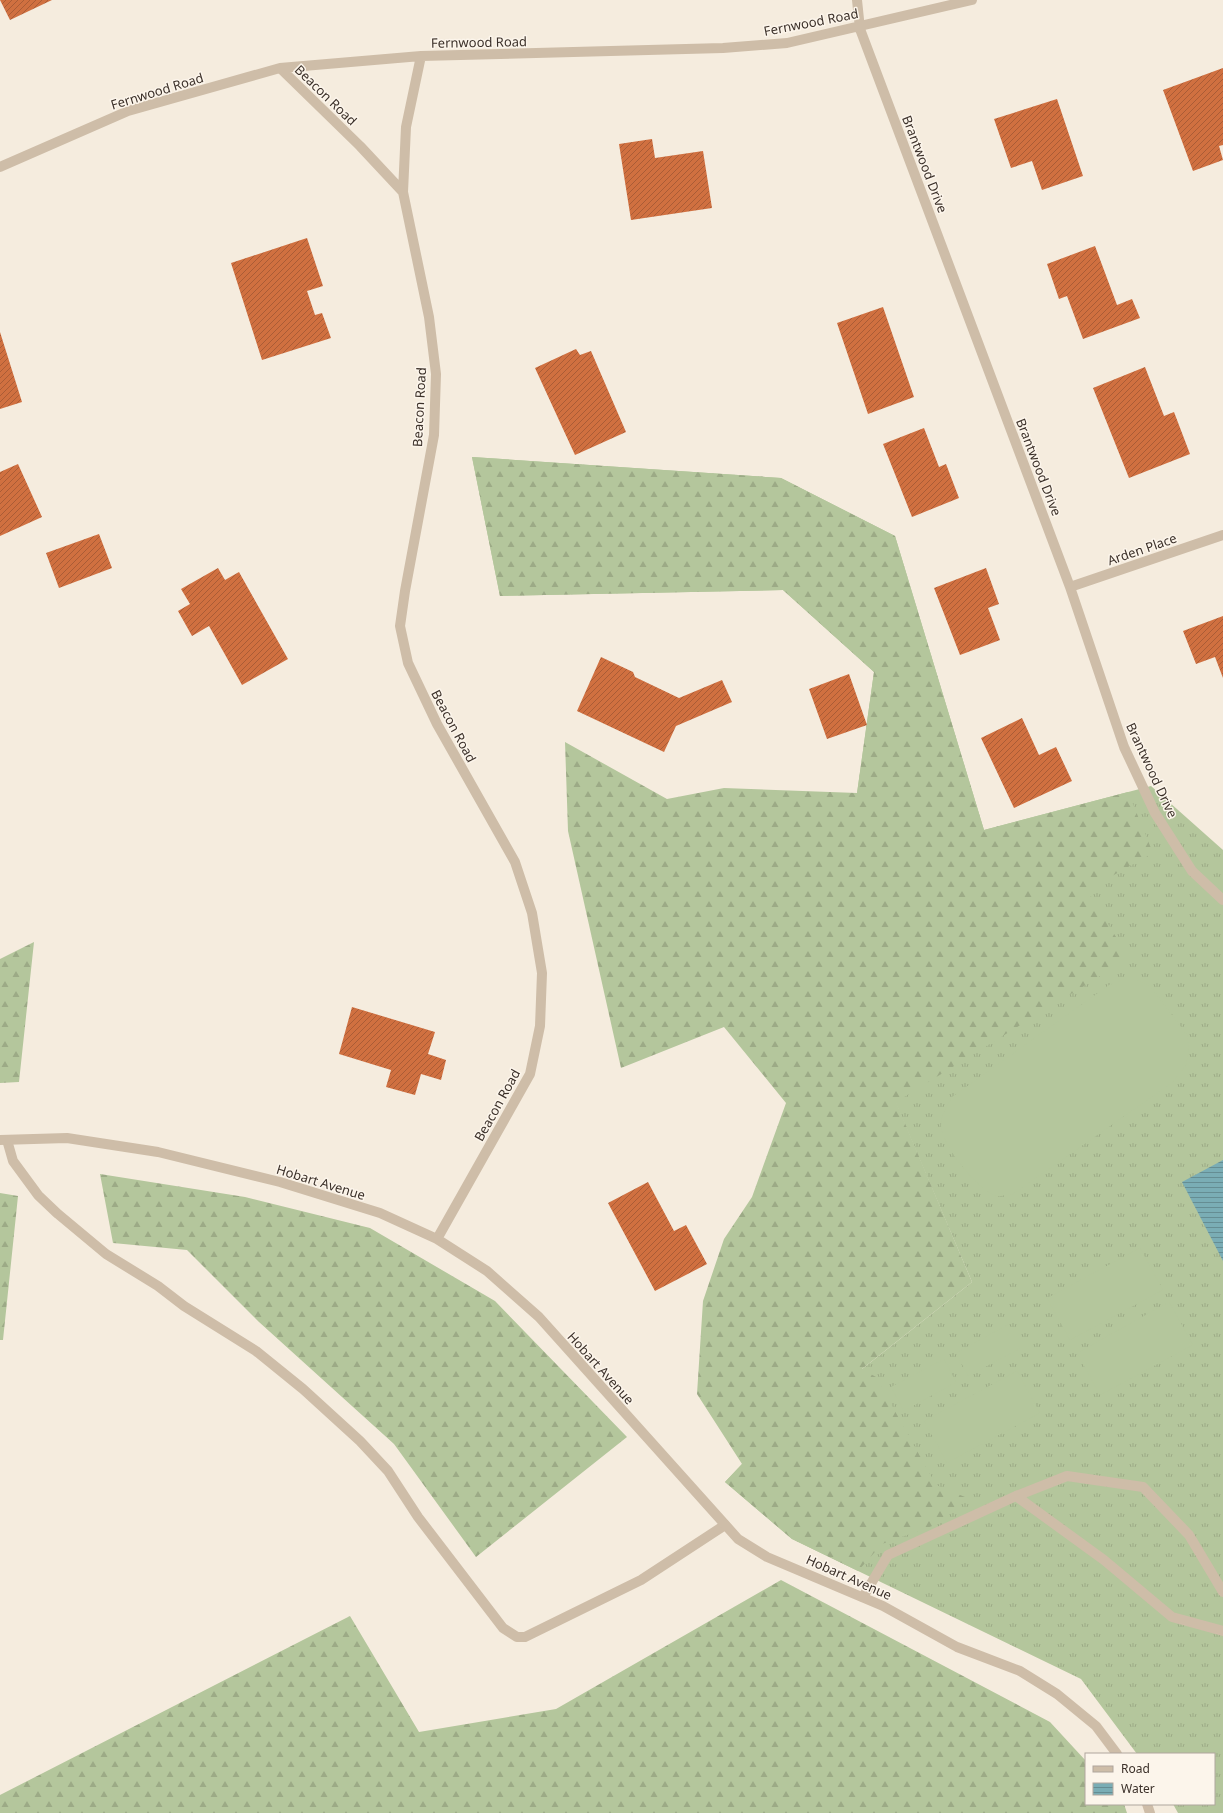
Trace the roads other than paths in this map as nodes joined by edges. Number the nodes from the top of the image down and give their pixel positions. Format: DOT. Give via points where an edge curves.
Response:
graph roads {
  1 [pos="857,0"];
  2 [pos="972,0"];
  3 [pos="860,26"];
  4 [pos="421,56"];
  5 [pos="280,68"];
  6 [pos="0,167"];
  7 [pos="403,192"];
  8 [pos="1223,536"];
  9 [pos="1070,587"];
  10 [pos="1223,900"];
  11 [pos="4,1140"];
  12 [pos="437,1239"];
  13 [pos="1016,1496"];
  14 [pos="725,1525"];
  15 [pos="1223,1592"];
  16 [pos="864,1597"];
  17 [pos="1223,1631"];
  18 [pos="1116,1753"];
  1 -- 3 [label="street, Brantwood Drive"];
  2 -- 3 [label="street, Fernwood Road"];
  3 -- 4 [label="street, Fernwood Road" via="787,43 723,48"];
  3 -- 9 [label="street, Brantwood Drive"];
  4 -- 5 [label="street, Fernwood Road"];
  4 -- 7 [label="street, Beacon Road" via="406,127"];
  5 -- 6 [label="street, Fernwood Road" via="128,111"];
  5 -- 7 [label="street, Beacon Road"];
  7 -- 12 [label="street, Beacon Road" via="429,317 436,374 434,435 400,626 408,663 437,724 515,862 532,913 542,974 540,1026 530,1074"];
  8 -- 9 [label="street, Arden Place"];
  9 -- 10 [label="street, Brantwood Drive" via="1124,747 1155,813 1192,871"];
  11 -- 12 [label="street, Hobart Avenue" via="66,1138 158,1152 280,1182 380,1213"];
  11 -- 14 [label="street" via="13,1161 38,1195 58,1214 106,1254 256,1350 360,1441 388,1471 418,1517 503,1628 517,1636 525,1637 641,1580"];
  12 -- 14 [label="street, Hobart Avenue" via="487,1271 539,1317"];
  13 -- 15 [label="street" via="1067,1476 1143,1487 1189,1535"];
  13 -- 16 [label="street" via="888,1555"];
  13 -- 17 [label="street" via="1104,1560 1172,1617"];
  14 -- 16 [label="street, Hobart Avenue" via="738,1539 768,1558"];
  16 -- 18 [label="street, Hobart Avenue" via="957,1647 1026,1675 1057,1694 1096,1726"];
}
